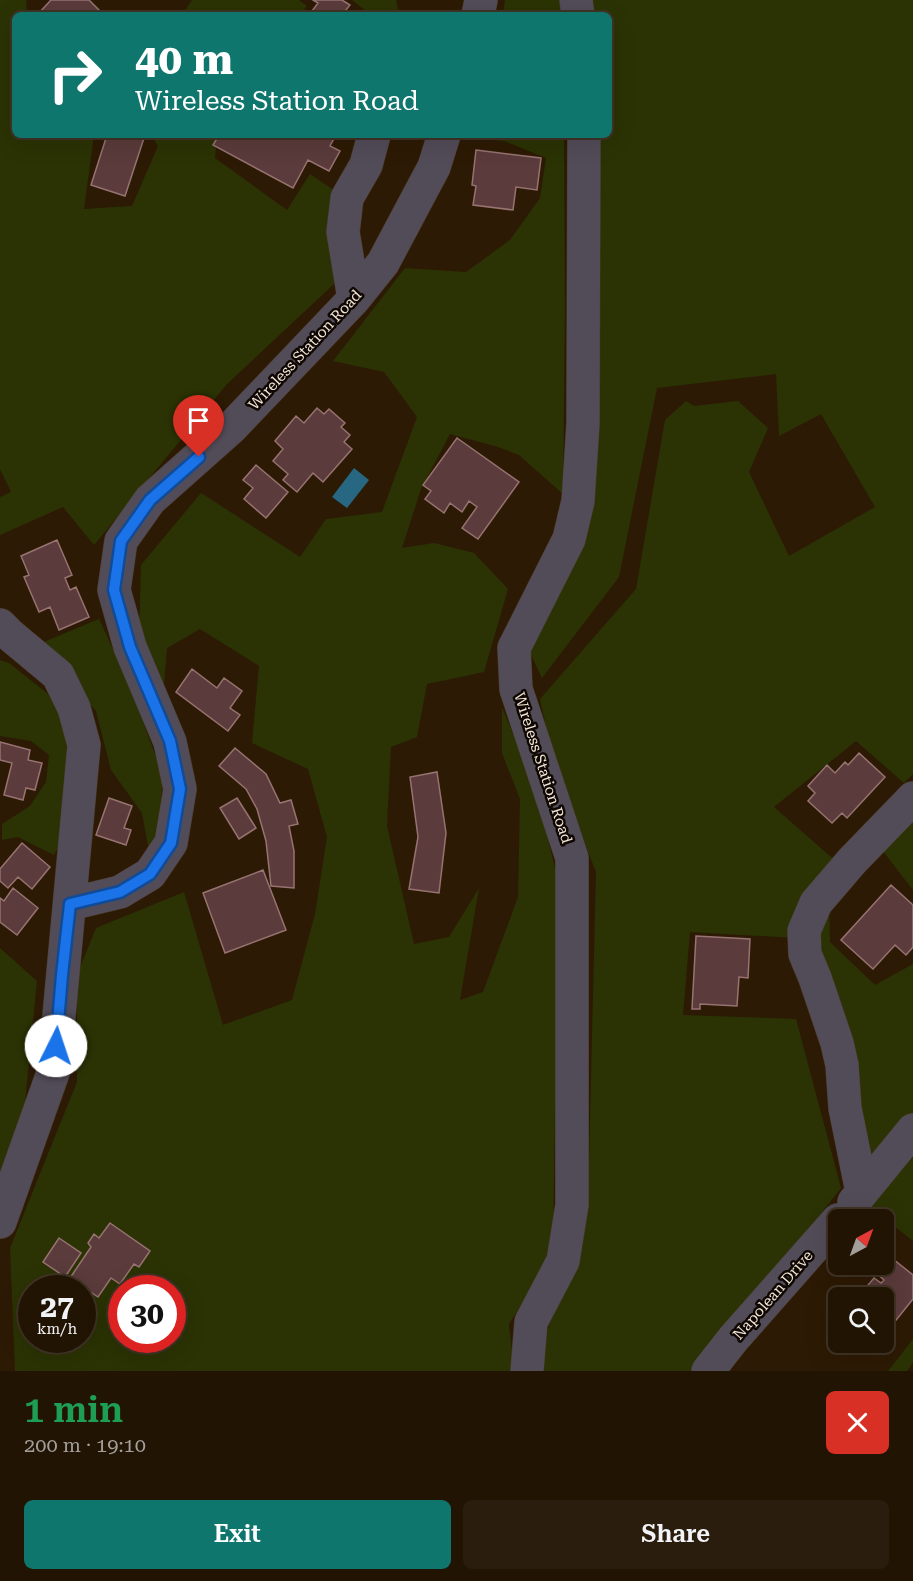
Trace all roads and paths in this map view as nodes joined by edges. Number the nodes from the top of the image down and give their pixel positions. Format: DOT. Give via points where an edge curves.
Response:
graph roads {
  1 [pos="373,138"];
  2 [pos="443,138"];
  3 [pos="584,138"];
  4 [pos="354,299"];
  5 [pos="0,625"];
  6 [pos="913,798"];
  7 [pos="70,904"];
  8 [pos="913,1130"];
  9 [pos="862,1192"];
  10 [pos="848,1209"];
  11 [pos="0,1222"];
  12 [pos="828,1232"];
  13 [pos="527,1371"];
  14 [pos="708,1371"];
  1 -- 4 [label="street" via="366,165 347,198 343,232"];
  2 -- 4 [label="street, Wireless Station Road" via="434,167 383,263"];
  3 -- 13 [label="street, Wireless Station Road" via="583,424 578,501 569,539 514,648 516,689 572,858 572,1205 563,1261 531,1322"];
  4 -- 7 [label="street, Wireless Station Road" via="231,428 150,500 121,541 114,590 130,647 170,741 180,789 171,843 150,874 120,892"];
  5 -- 7 [label="street" via="58,675 74,708 84,745"];
  6 -- 9 [label="street" via="816,903 804,931 805,954 842,1065 845,1108"];
  7 -- 11 [label="street" via="54,1070"];
  8 -- 9 [label="street, Napolean Drive"];
  9 -- 10 [label="street, Napolean Drive"];
  12 -- 14 [label="street, Napolean Drive"];
}
